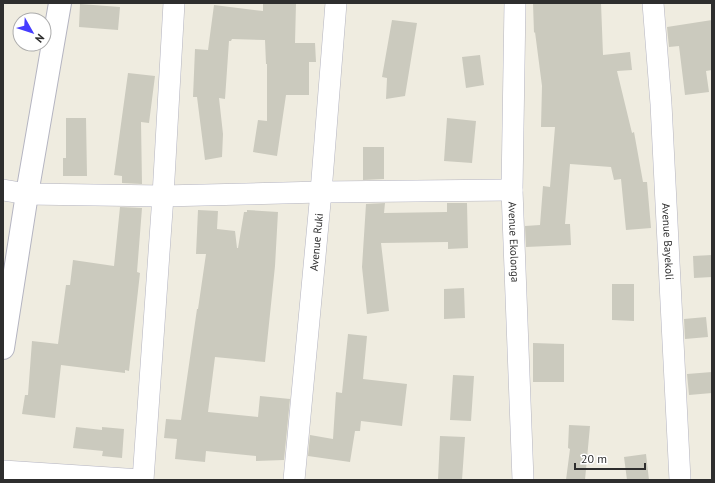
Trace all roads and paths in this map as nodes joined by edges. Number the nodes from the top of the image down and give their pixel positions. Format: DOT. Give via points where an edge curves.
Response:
graph roads {
  1 [pos="60,3"];
  2 [pos="174,3"];
  3 [pos="336,3"];
  4 [pos="515,3"];
  5 [pos="654,3"];
  6 [pos="3,190"];
  7 [pos="512,190"];
  8 [pos="321,192"];
  9 [pos="27,194"];
  10 [pos="163,196"];
  11 [pos="3,348"];
  12 [pos="3,471"];
  13 [pos="142,480"];
  14 [pos="294,480"];
  15 [pos="523,480"];
  16 [pos="680,480"];
  1 -- 9 [label="street"];
  2 -- 10 [label="street"];
  3 -- 8 [label="street, Avenue Ruki"];
  4 -- 7 [label="street, Avenue Ekolonga"];
  5 -- 16 [label="street, Avenue Bayekoli"];
  6 -- 9 [label="street"];
  7 -- 8 [label="street"];
  7 -- 15 [label="street, Avenue Ekolonga"];
  8 -- 10 [label="street"];
  8 -- 14 [label="street, Avenue Ruki"];
  9 -- 10 [label="street"];
  9 -- 11 [label="street"];
  10 -- 13 [label="street"];
  12 -- 13 [label="street"];
}
